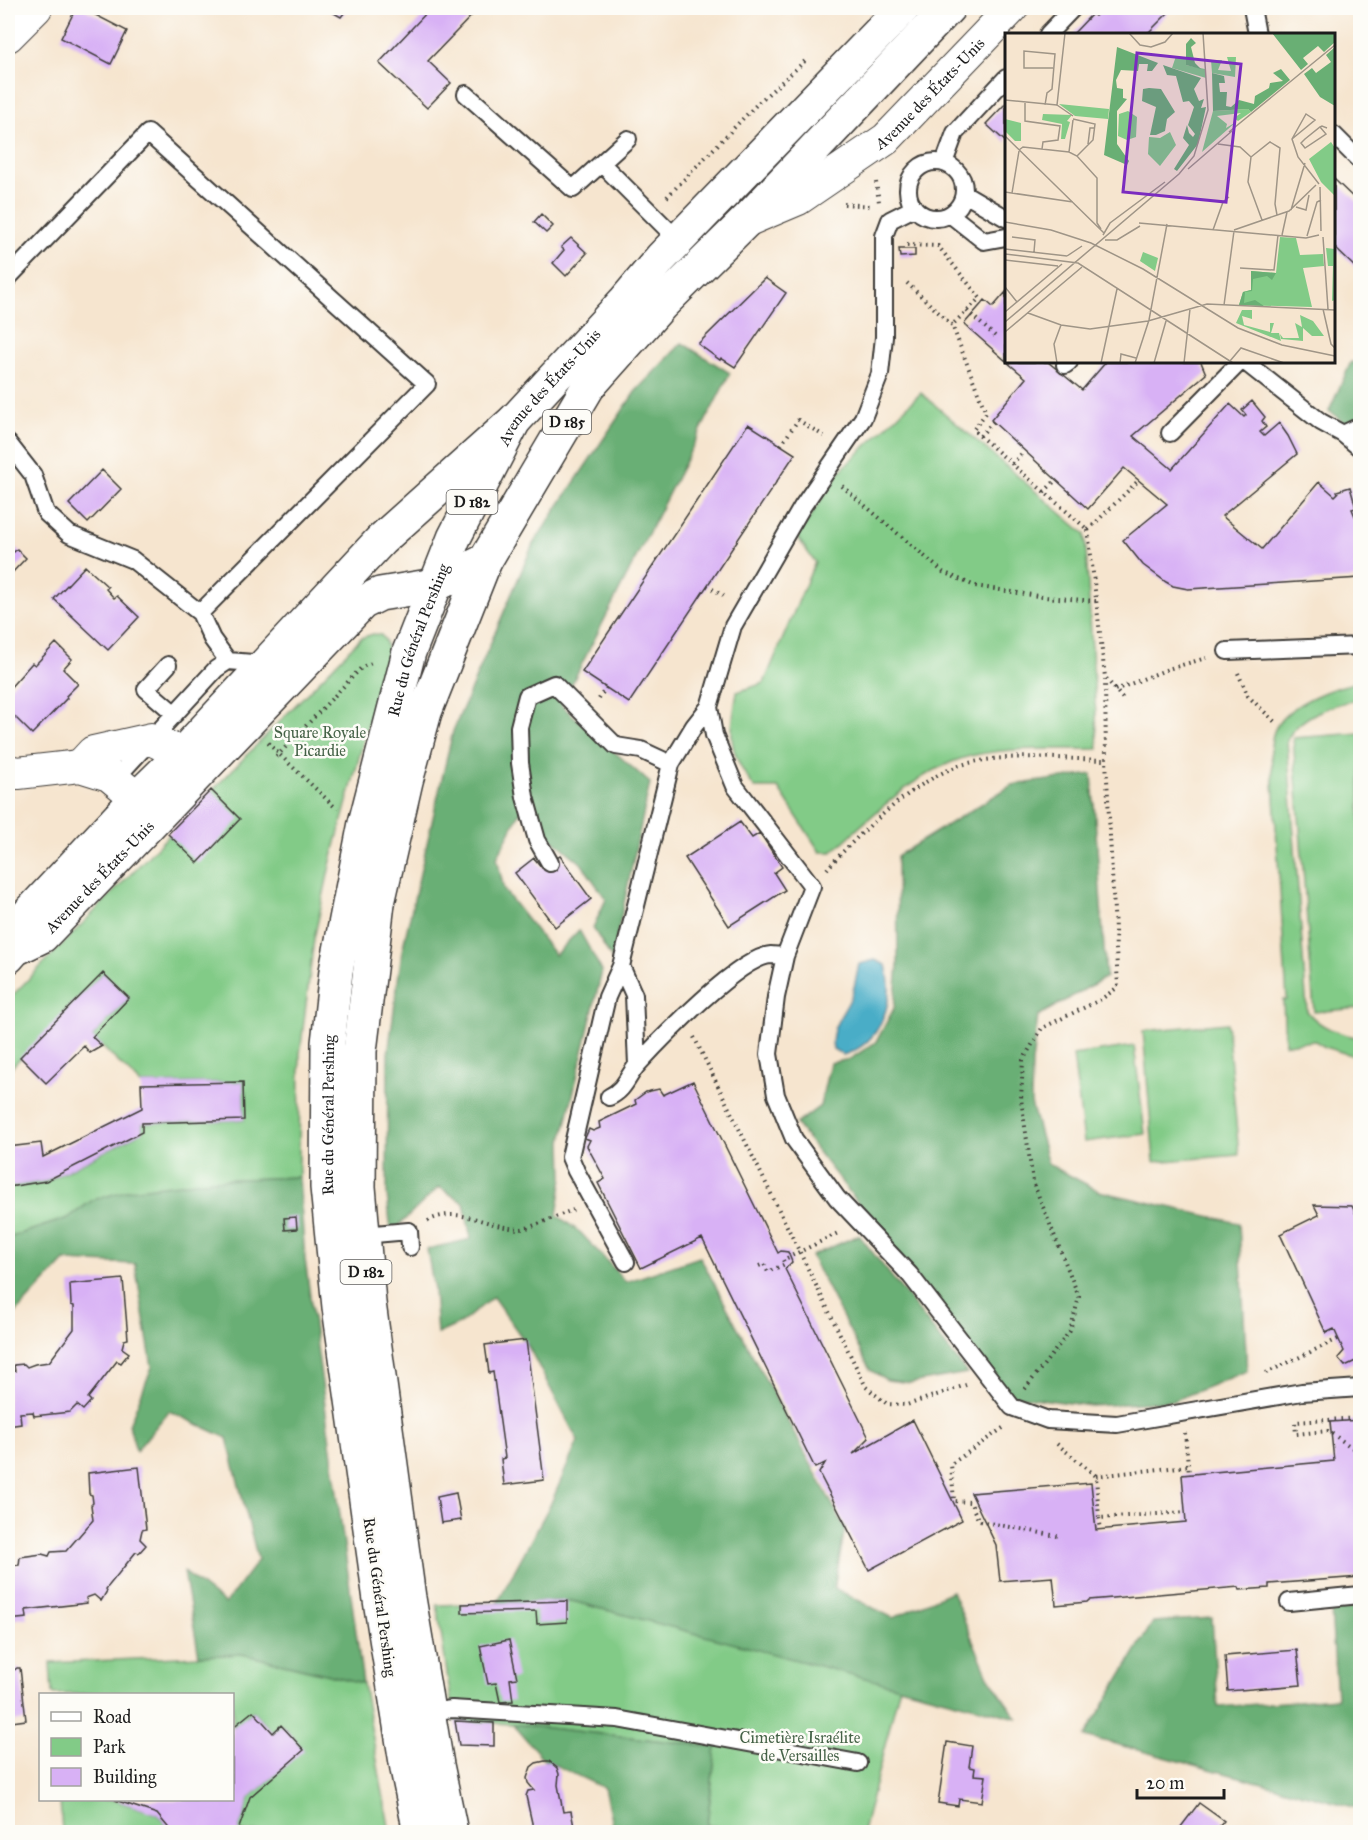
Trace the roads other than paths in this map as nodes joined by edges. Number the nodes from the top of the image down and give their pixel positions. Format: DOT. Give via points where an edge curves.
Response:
graph roads {
  1 [pos="36,8"];
  2 [pos="903,8"];
  3 [pos="948,8"];
  4 [pos="1012,8"];
  5 [pos="1073,8"];
  6 [pos="1252,8"];
  7 [pos="1049,33"];
  8 [pos="1257,33"];
  9 [pos="8,36"];
  10 [pos="1005,79"];
  11 [pos="466,94"];
  12 [pos="1335,136"];
  13 [pos="628,139"];
  14 [pos="1360,161"];
  15 [pos="944,163"];
  16 [pos="602,164"];
  17 [pos="964,194"];
  18 [pos="914,208"];
  19 [pos="951,215"];
  20 [pos="1005,217"];
  21 [pos="746,220"];
  22 [pos="1005,237"];
  23 [pos="678,240"];
  24 [pos="8,278"];
  25 [pos="1239,363"];
  26 [pos="1246,363"];
  27 [pos="514,421"];
  28 [pos="1360,426"];
  29 [pos="1170,433"];
  30 [pos="1343,434"];
  31 [pos="8,443"];
  32 [pos="1360,448"];
  33 [pos="484,561"];
  34 [pos="435,585"];
  35 [pos="200,613"];
  36 [pos="1360,646"];
  37 [pos="1227,651"];
  38 [pos="228,661"];
  39 [pos="266,664"];
  40 [pos="168,665"];
  41 [pos="709,707"];
  42 [pos="174,714"];
  43 [pos="151,739"];
  44 [pos="182,754"];
  45 [pos="671,764"];
  46 [pos="80,766"];
  47 [pos="8,771"];
  48 [pos="125,789"];
  49 [pos="178,795"];
  50 [pos="550,863"];
  51 [pos="11,953"];
  52 [pos="785,956"];
  53 [pos="621,966"];
  54 [pos="637,1065"];
  55 [pos="609,1096"];
  56 [pos="363,1235"];
  57 [pos="409,1239"];
  58 [pos="626,1262"];
  59 [pos="1360,1388"];
  60 [pos="1360,1595"];
  61 [pos="1289,1602"];
  62 [pos="428,1712"];
  63 [pos="858,1763"];
  64 [pos="420,1833"];
  65 [pos="451,1833"];
  1 -- 9 [label="street"];
  2 -- 23 [label="main road, Avenue des États-Unis / D 185"];
  3 -- 21 [label="main road, Avenue des États-Unis / D 185"];
  4 -- 21 [label="street, Avenue des États-Unis" via="886,139 798,199"];
  5 -- 7 [label="lane"];
  6 -- 8 [label="lane"];
  10 -- 15 [label="lane" via="955,133"];
  11 -- 16 [label="lane" via="573,189"];
  12 -- 14 [label="lane"];
  13 -- 16 [label="lane"];
  15 -- 17 [label="lane" via="960,175"];
  15 -- 18 [label="lane" via="932,162 913,175 908,185"];
  16 -- 23 [label="lane"];
  17 -- 19 [label="lane"];
  17 -- 20 [label="lane"];
  18 -- 19 [label="lane" via="931,218"];
  18 -- 41 [label="lane" via="890,220 884,240 880,374 863,418 802,507 733,626"];
  19 -- 22 [label="lane" via="984,241"];
  21 -- 33 [label="main road, Avenue des États-Unis / D 185" via="661,305 588,387"];
  23 -- 27 [label="main road, Avenue des États-Unis / D 185"];
  24 -- 35 [label="lane" via="148,133 427,384"];
  25 -- 29 [label="lane"];
  26 -- 30 [label="lane" via="1321,422"];
  27 -- 34 [label="main road, Rue du Général Pershing / D 182" via="454,538"];
  27 -- 39 [label="main road, Avenue des États-Unis / D 185" via="381,540"];
  28 -- 30 [label="lane"];
  30 -- 32 [label="lane"];
  31 -- 35 [label="lane" via="33,475 46,513 69,534 133,560"];
  33 -- 34 [label="main road, Avenue des États-Unis / D 185"];
  33 -- 56 [label="main road, Rue du Général Pershing / D 182" via="425,712 378,903 360,1051 359,1187"];
  34 -- 49 [label="main road, Avenue des États-Unis / D 185" via="380,594 362,603"];
  34 -- 64 [label="main road, Rue du Général Pershing / D 182" via="409,652 365,823 336,971 328,1043 327,1187 339,1307 381,1607"];
  35 -- 38 [label="lane"];
  36 -- 37 [label="lane"];
  38 -- 39 [label="lane"];
  38 -- 42 [label="lane"];
  39 -- 44 [label="main road, Avenue des États-Unis / D 185"];
  40 -- 42 [label="lane" via="146,689"];
  41 -- 45 [label="lane"];
  41 -- 52 [label="lane" via="714,735 735,786 812,886"];
  42 -- 43 [label="lane"];
  43 -- 44 [label="street"];
  43 -- 46 [label="street" via="93,752"];
  43 -- 48 [label="lane"];
  44 -- 48 [label="main road, Avenue des États-Unis / D 185"];
  44 -- 49 [label="main road"];
  45 -- 50 [label="lane" via="640,750 616,746 554,684 527,696 519,727 520,763 537,840"];
  45 -- 53 [label="lane"];
  46 -- 47 [label="street"];
  46 -- 48 [label="street" via="108,775"];
  48 -- 49 [label="main road, Avenue des États-Unis"];
  48 -- 51 [label="main road, Avenue des États-Unis / D 185" via="18,925"];
  49 -- 51 [label="main road, Avenue des États-Unis / D 185" via="42,936"];
  52 -- 54 [label="lane" via="770,955 750,963 707,995"];
  52 -- 59 [label="lane" via="769,1054 776,1095 794,1138 837,1198 910,1275 1012,1407 1048,1420 1117,1424 1302,1392"];
  53 -- 54 [label="lane" via="634,995"];
  53 -- 58 [label="lane" via="607,997 570,1157"];
  54 -- 55 [label="lane" via="620,1092"];
  56 -- 57 [label="lane"];
  56 -- 62 [label="main road, Rue du Général Pershing / D 182" via="407,1586"];
  60 -- 61 [label="lane"];
  62 -- 63 [label="lane" via="452,1709 618,1719"];
  62 -- 65 [label="main road, Rue du Général Pershing / D 182"];
}
